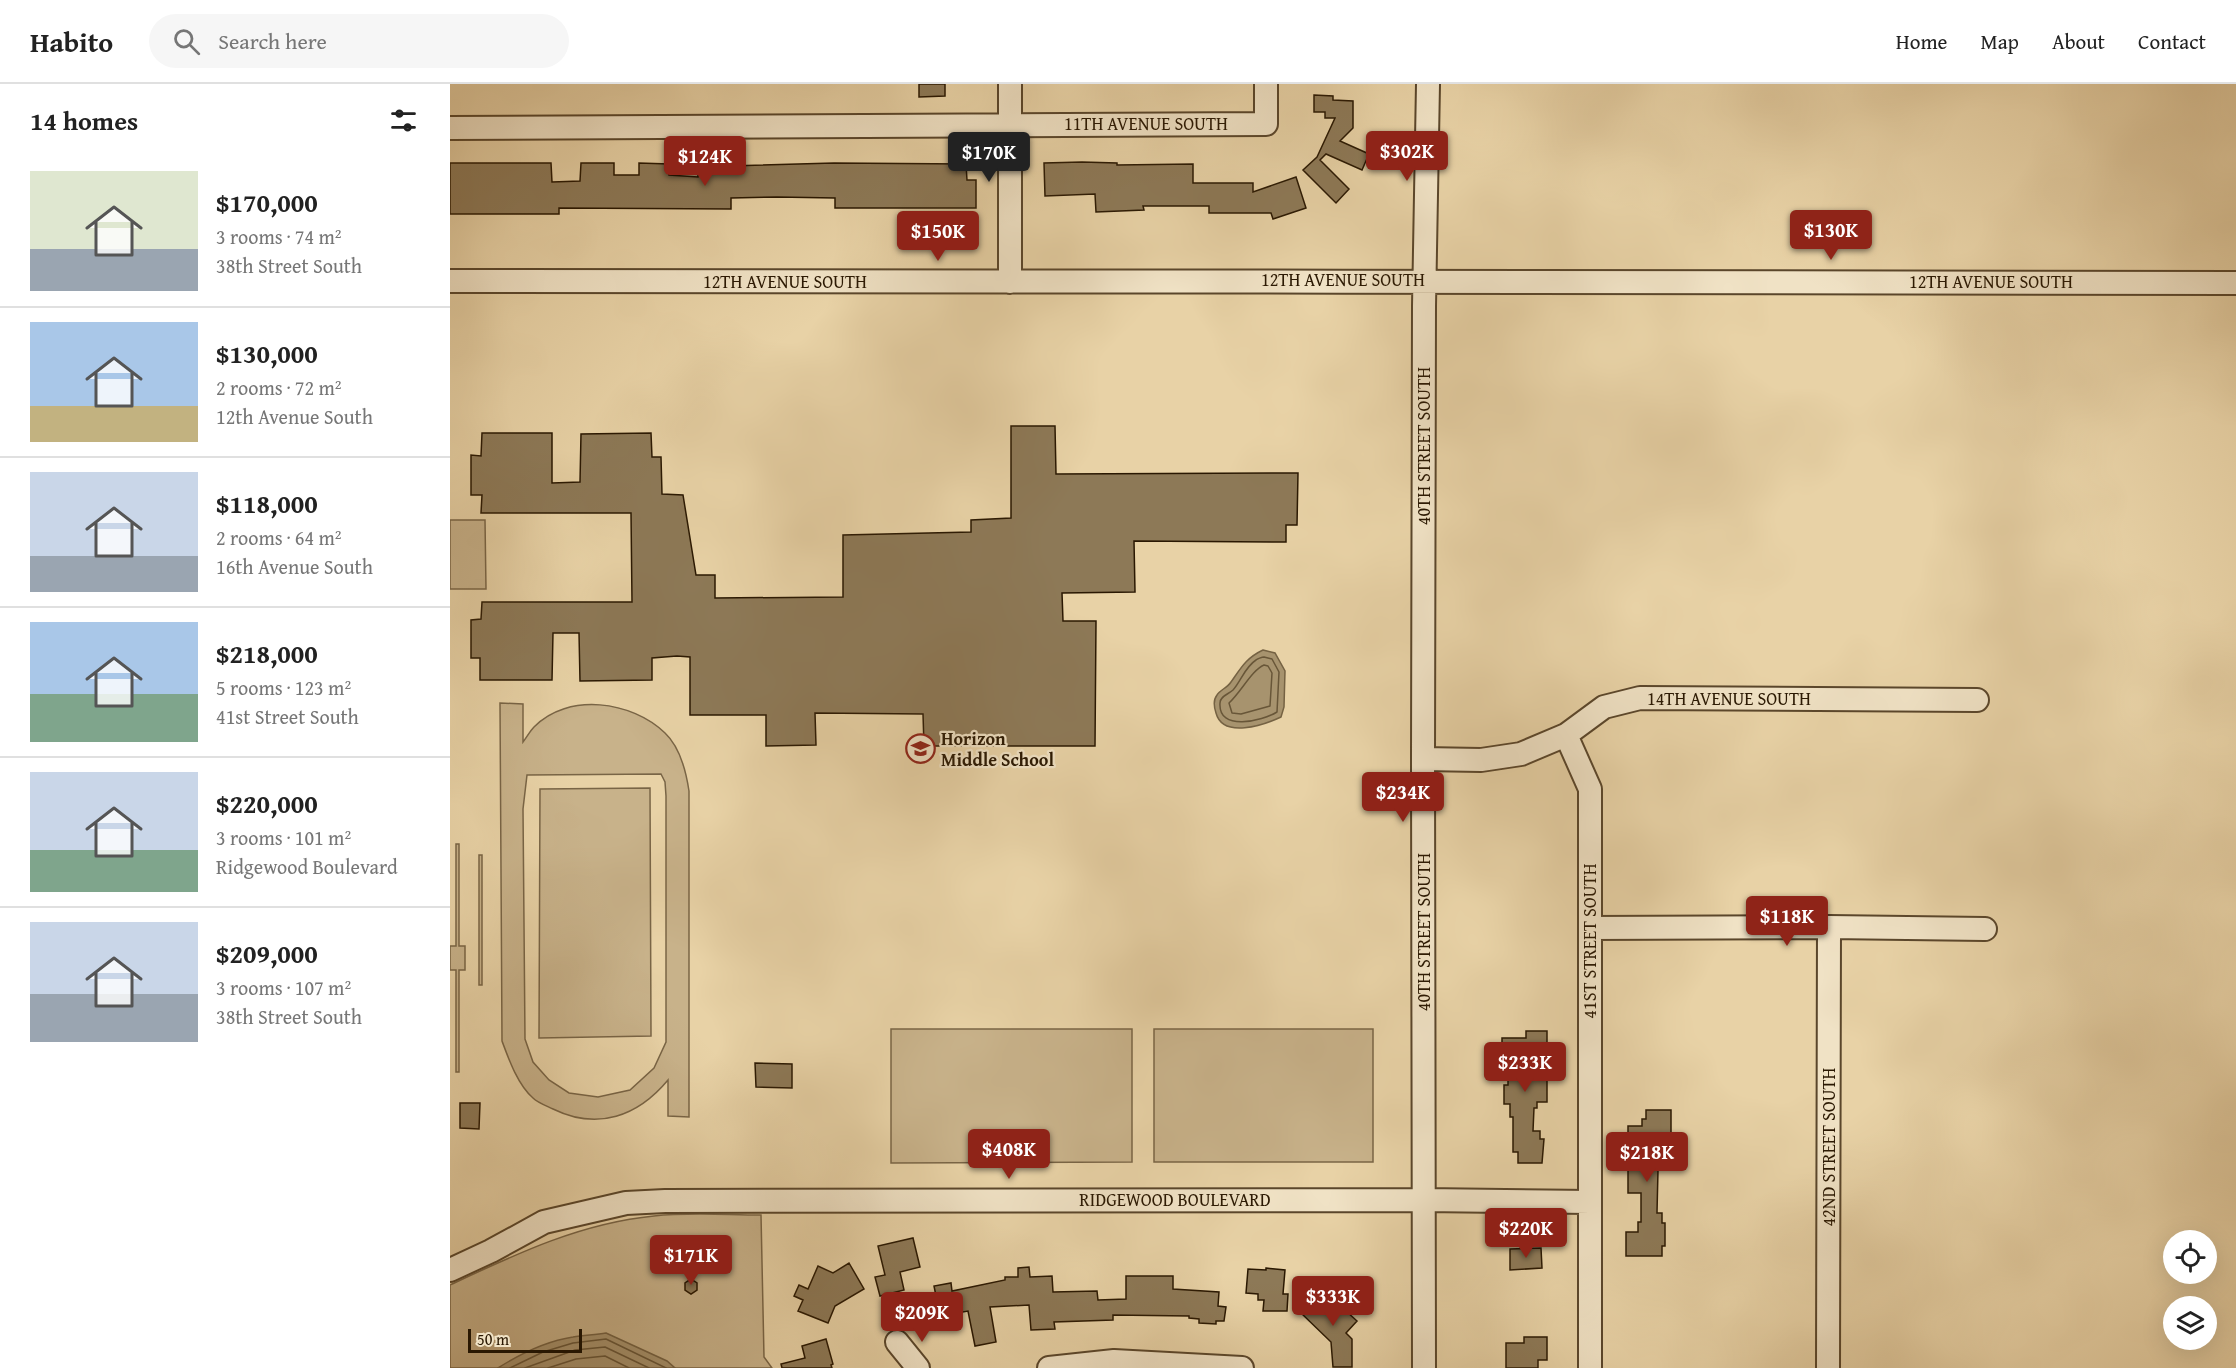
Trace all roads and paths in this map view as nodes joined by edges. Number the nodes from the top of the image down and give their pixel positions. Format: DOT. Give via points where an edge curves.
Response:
graph roads {
  1 [pos="1010,84"];
  2 [pos="1266,84"];
  3 [pos="1428,84"];
  4 [pos="1009,125"];
  5 [pos="450,128"];
  6 [pos="1426,280"];
  7 [pos="450,281"];
  8 [pos="1010,282"];
  9 [pos="2236,283"];
  10 [pos="1977,700"];
  11 [pos="1566,735"];
  12 [pos="1423,759"];
  13 [pos="1829,927"];
  14 [pos="1590,928"];
  15 [pos="1985,929"];
  16 [pos="1424,1200"];
  17 [pos="1590,1202"];
  18 [pos="450,1270"];
  19 [pos="897,1342"];
  20 [pos="918,1368"];
  21 [pos="1049,1368"];
  22 [pos="1242,1368"];
  23 [pos="1424,1368"];
  24 [pos="1590,1368"];
  25 [pos="1828,1368"];
  1 -- 4 [label="street"];
  2 -- 4 [label="street, 11TH AVENUE SOUTH" via="1266,124"];
  3 -- 6 [label="street, 40TH STREET SOUTH"];
  4 -- 5 [label="street, 11TH AVENUE SOUTH"];
  4 -- 8 [label="street"];
  6 -- 8 [label="street, 12TH AVENUE SOUTH"];
  6 -- 9 [label="street, 12TH AVENUE SOUTH"];
  6 -- 12 [label="street, 40TH STREET SOUTH"];
  7 -- 8 [label="street, 12TH AVENUE SOUTH"];
  10 -- 11 [label="street, 14TH AVENUE SOUTH" via="1640,698 1604,706"];
  11 -- 12 [label="street, 14TH AVENUE SOUTH" via="1521,754 1481,760"];
  11 -- 14 [label="street, 41ST STREET SOUTH" via="1590,789"];
  12 -- 16 [label="street, 40TH STREET SOUTH"];
  13 -- 14 [label="street"];
  13 -- 15 [label="street"];
  13 -- 25 [label="street, 42ND STREET SOUTH"];
  14 -- 17 [label="street, 41ST STREET SOUTH"];
  16 -- 17 [label="street, RIDGEWOOD BOULEVARD"];
  16 -- 18 [label="street, RIDGEWOOD BOULEVARD" via="626,1203 544,1222"];
  16 -- 23 [label="street, 40TH STREET SOUTH"];
  17 -- 24 [label="street, 41ST STREET SOUTH"];
  19 -- 20 [label="street"];
  21 -- 22 [label="street" via="1114,1361"];
}
